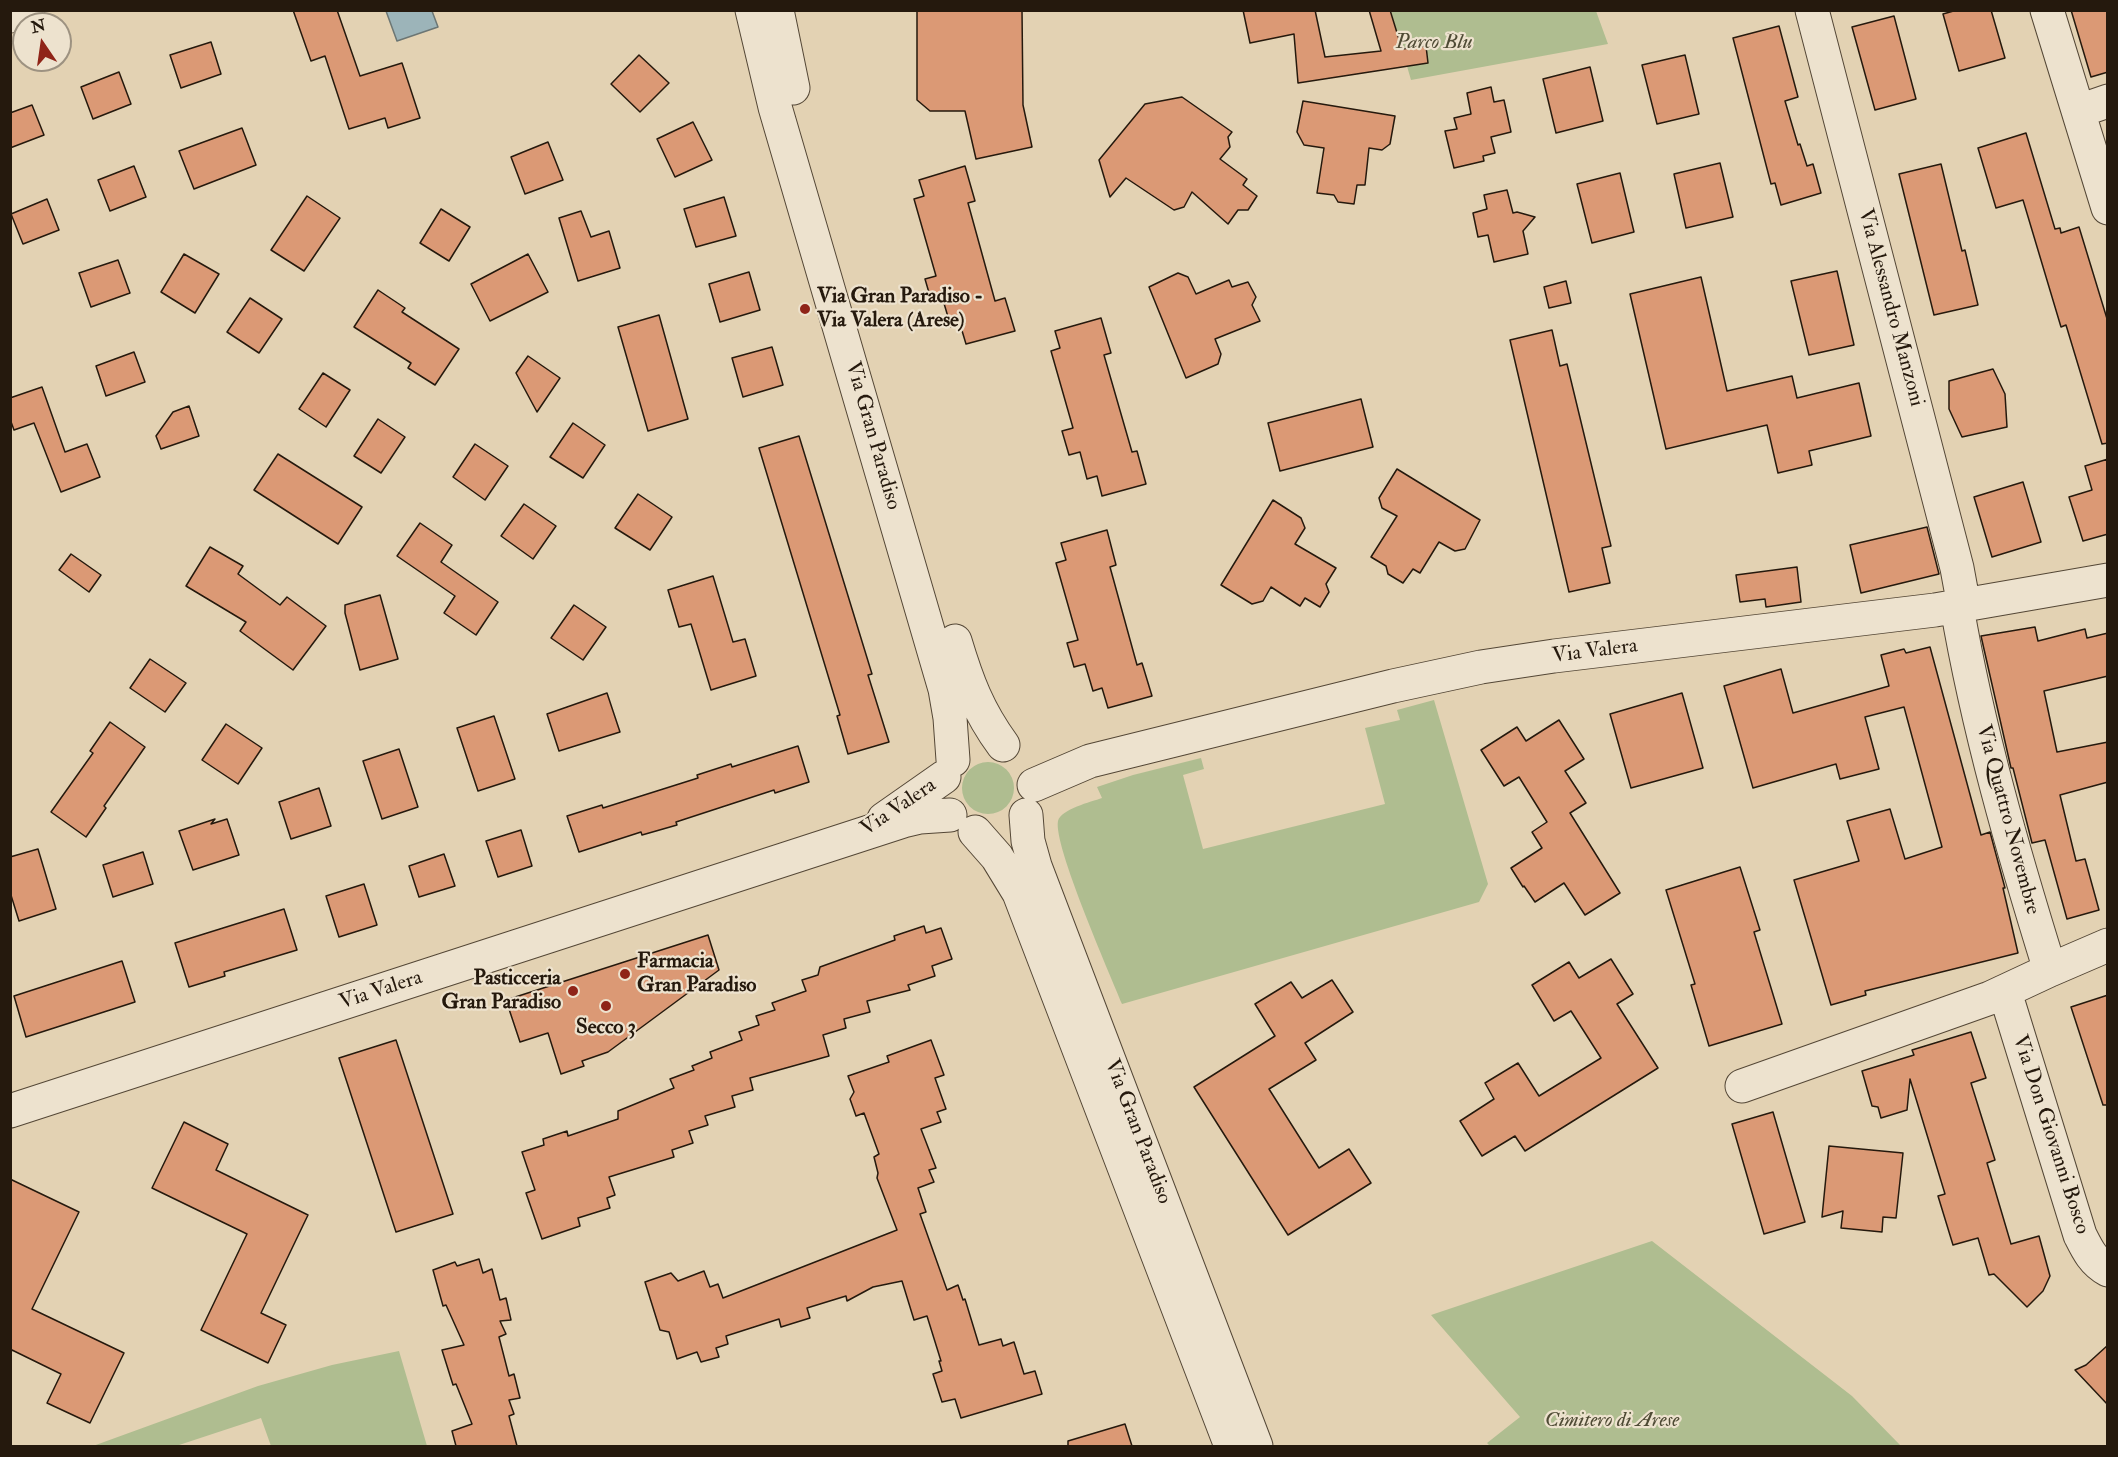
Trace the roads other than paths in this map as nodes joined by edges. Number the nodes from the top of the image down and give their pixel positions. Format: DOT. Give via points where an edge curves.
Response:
graph roads {
  1 [pos="28,10"];
  2 [pos="752,10"];
  3 [pos="777,10"];
  4 [pos="1812,10"];
  5 [pos="2047,10"];
  6 [pos="10,16"];
  7 [pos="2093,106"];
  8 [pos="2108,208"];
  9 [pos="2108,580"];
  10 [pos="1961,606"];
  11 [pos="948,769"];
  12 [pos="1022,777"];
  13 [pos="963,823"];
  14 [pos="855,838"];
  15 [pos="2108,945"];
  16 [pos="2050,970"];
  17 [pos="2005,992"];
  18 [pos="1742,1086"];
  19 [pos="10,1111"];
  20 [pos="2108,1270"];
  21 [pos="1232,1446"];
  22 [pos="1256,1446"];
  1 -- 6 [label="street"];
  2 -- 11 [label="street, Via Gran Paradiso" via="775,107 945,689 950,718"];
  3 -- 12 [label="street, Via Gran Paradiso" via="796,101 964,673 978,708"];
  4 -- 10 [label="street, Via Alessandro Manzoni" via="1948,533"];
  5 -- 7 [label="street"];
  7 -- 8 [label="street"];
  9 -- 10 [label="street, Via Valera"];
  10 -- 12 [label="street, Via Valera" via="1481,667 1090,761 1041,764"];
  10 -- 16 [label="street, Via Quattro Novembre" via="1990,764"];
  11 -- 12 [label="street" via="970,746 992,743"];
  11 -- 13 [label="street" via="943,791 945,803"];
  11 -- 14 [label="street, Via Valera" via="897,811"];
  12 -- 13 [label="street" via="1012,828 984,834"];
  12 -- 22 [label="street, Via Gran Paradiso" via="1028,841 1035,866"];
  13 -- 14 [label="street, Via Valera" via="920,817"];
  13 -- 21 [label="street, Via Gran Paradiso" via="997,857 1018,893"];
  14 -- 19 [label="street, Via Valera"];
  15 -- 16 [label="street"];
  16 -- 17 [label="street"];
  17 -- 18 [label="street"];
  17 -- 20 [label="street, Via Don Giovanni Bosco" via="2080,1235 2099,1266"];
}
